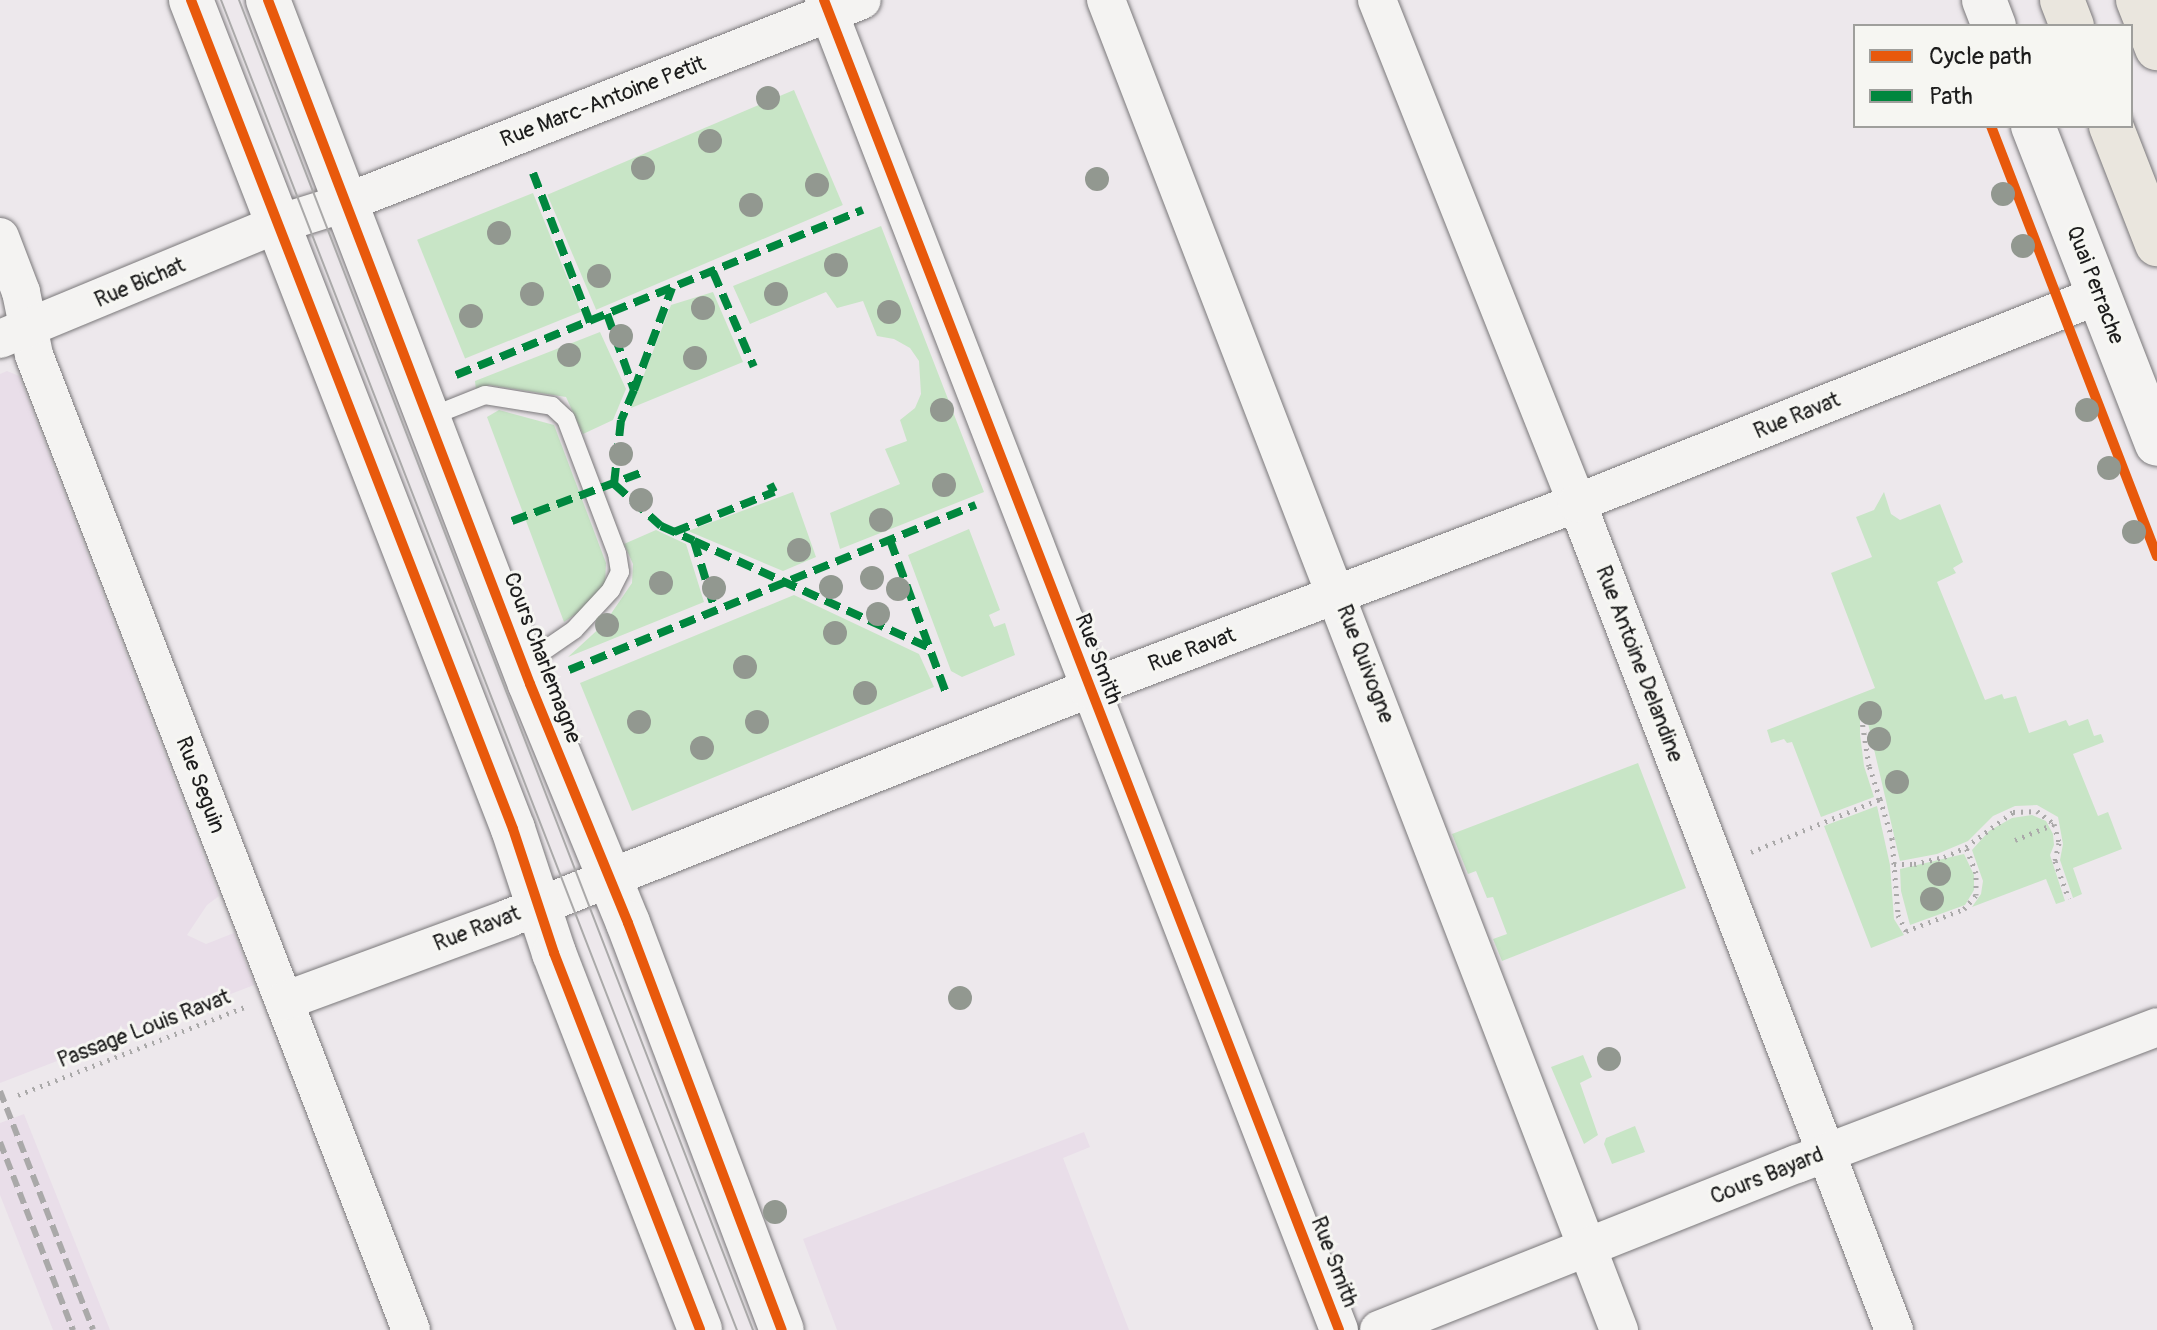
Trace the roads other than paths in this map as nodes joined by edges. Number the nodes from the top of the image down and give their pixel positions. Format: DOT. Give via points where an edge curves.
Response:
graph roads {
  1 [pos="191,0"];
  2 [pos="268,0"];
  3 [pos="1106,0"];
  4 [pos="1377,0"];
  5 [pos="1984,0"];
  6 [pos="2062,0"];
  7 [pos="2138,0"];
  8 [pos="838,4"];
  9 [pos="1993,24"];
  10 [pos="2071,24"];
  11 [pos="2157,48"];
  12 [pos="2034,128"];
  13 [pos="2112,128"];
  14 [pos="345,203"];
  15 [pos="278,224"];
  16 [pos="0,237"];
  17 [pos="2157,244"];
  18 [pos="2099,295"];
  19 [pos="14,334"];
  20 [pos="427,418"];
  21 [pos="2157,444"];
  22 [pos="1577,503"];
  23 [pos="1338,595"];
  24 [pos="523,665"];
  25 [pos="1088,689"];
  26 [pos="609,878"];
  27 [pos="539,906"];
  28 [pos="283,997"];
  29 [pos="2157,1027"];
  30 [pos="1827,1153"];
  31 [pos="1587,1248"];
  32 [pos="411,1330"];
  33 [pos="700,1330"];
  34 [pos="782,1330"];
  35 [pos="1339,1330"];
  36 [pos="1379,1330"];
  37 [pos="1619,1330"];
  38 [pos="1894,1330"];
  1 -- 15 [label="street"];
  2 -- 14 [label="street, Cours Charlemagne"];
  3 -- 23 [label="street, Rue Quivogne"];
  4 -- 22 [label="street, Rue Antoine Delandine"];
  5 -- 9 [label="street"];
  6 -- 10 [label="highway"];
  7 -- 11 [label="highway"];
  8 -- 14 [label="street, Rue Marc-Antoine Petit"];
  8 -- 25 [label="street, Rue Smith"];
  12 -- 18 [label="street, Quai Perrache"];
  13 -- 17 [label="highway"];
  14 -- 15 [label="street"];
  14 -- 20 [label="street, Cours Charlemagne"];
  15 -- 19 [label="street, Rue Bichat"];
  15 -- 27 [label="street"];
  16 -- 19 [label="street, Rue Seguin" via="21,292"];
  18 -- 21 [label="street, Quai Perrache"];
  18 -- 22 [label="street, Rue Ravat"];
  19 -- 28 [label="street, Rue Seguin" via="34,355"];
  20 -- 24 [label="street, Cours Charlemagne"];
  20 -- 24 [label="lane" via="485,395 552,406 566,419 620,572 611,590 574,630"];
  22 -- 23 [label="street, Rue Ravat"];
  22 -- 30 [label="street, Rue Antoine Delandine"];
  23 -- 25 [label="street, Rue Ravat"];
  23 -- 31 [label="street, Rue Quivogne"];
  24 -- 26 [label="street, Cours Charlemagne"];
  25 -- 26 [label="street, Rue Ravat"];
  25 -- 35 [label="street, Rue Smith"];
  26 -- 27 [label="street, Rue Ravat"];
  26 -- 34 [label="street, Cours Charlemagne"];
  27 -- 28 [label="street, Rue Ravat"];
  27 -- 33 [label="street"];
  28 -- 32 [label="street, Rue Seguin"];
  29 -- 30 [label="street, Cours Bayard"];
  30 -- 31 [label="street, Cours Bayard"];
  30 -- 38 [label="street, Rue Antoine Delandine"];
  31 -- 36 [label="street, Cours Bayard"];
  31 -- 37 [label="street, Rue Quivogne"];
}
